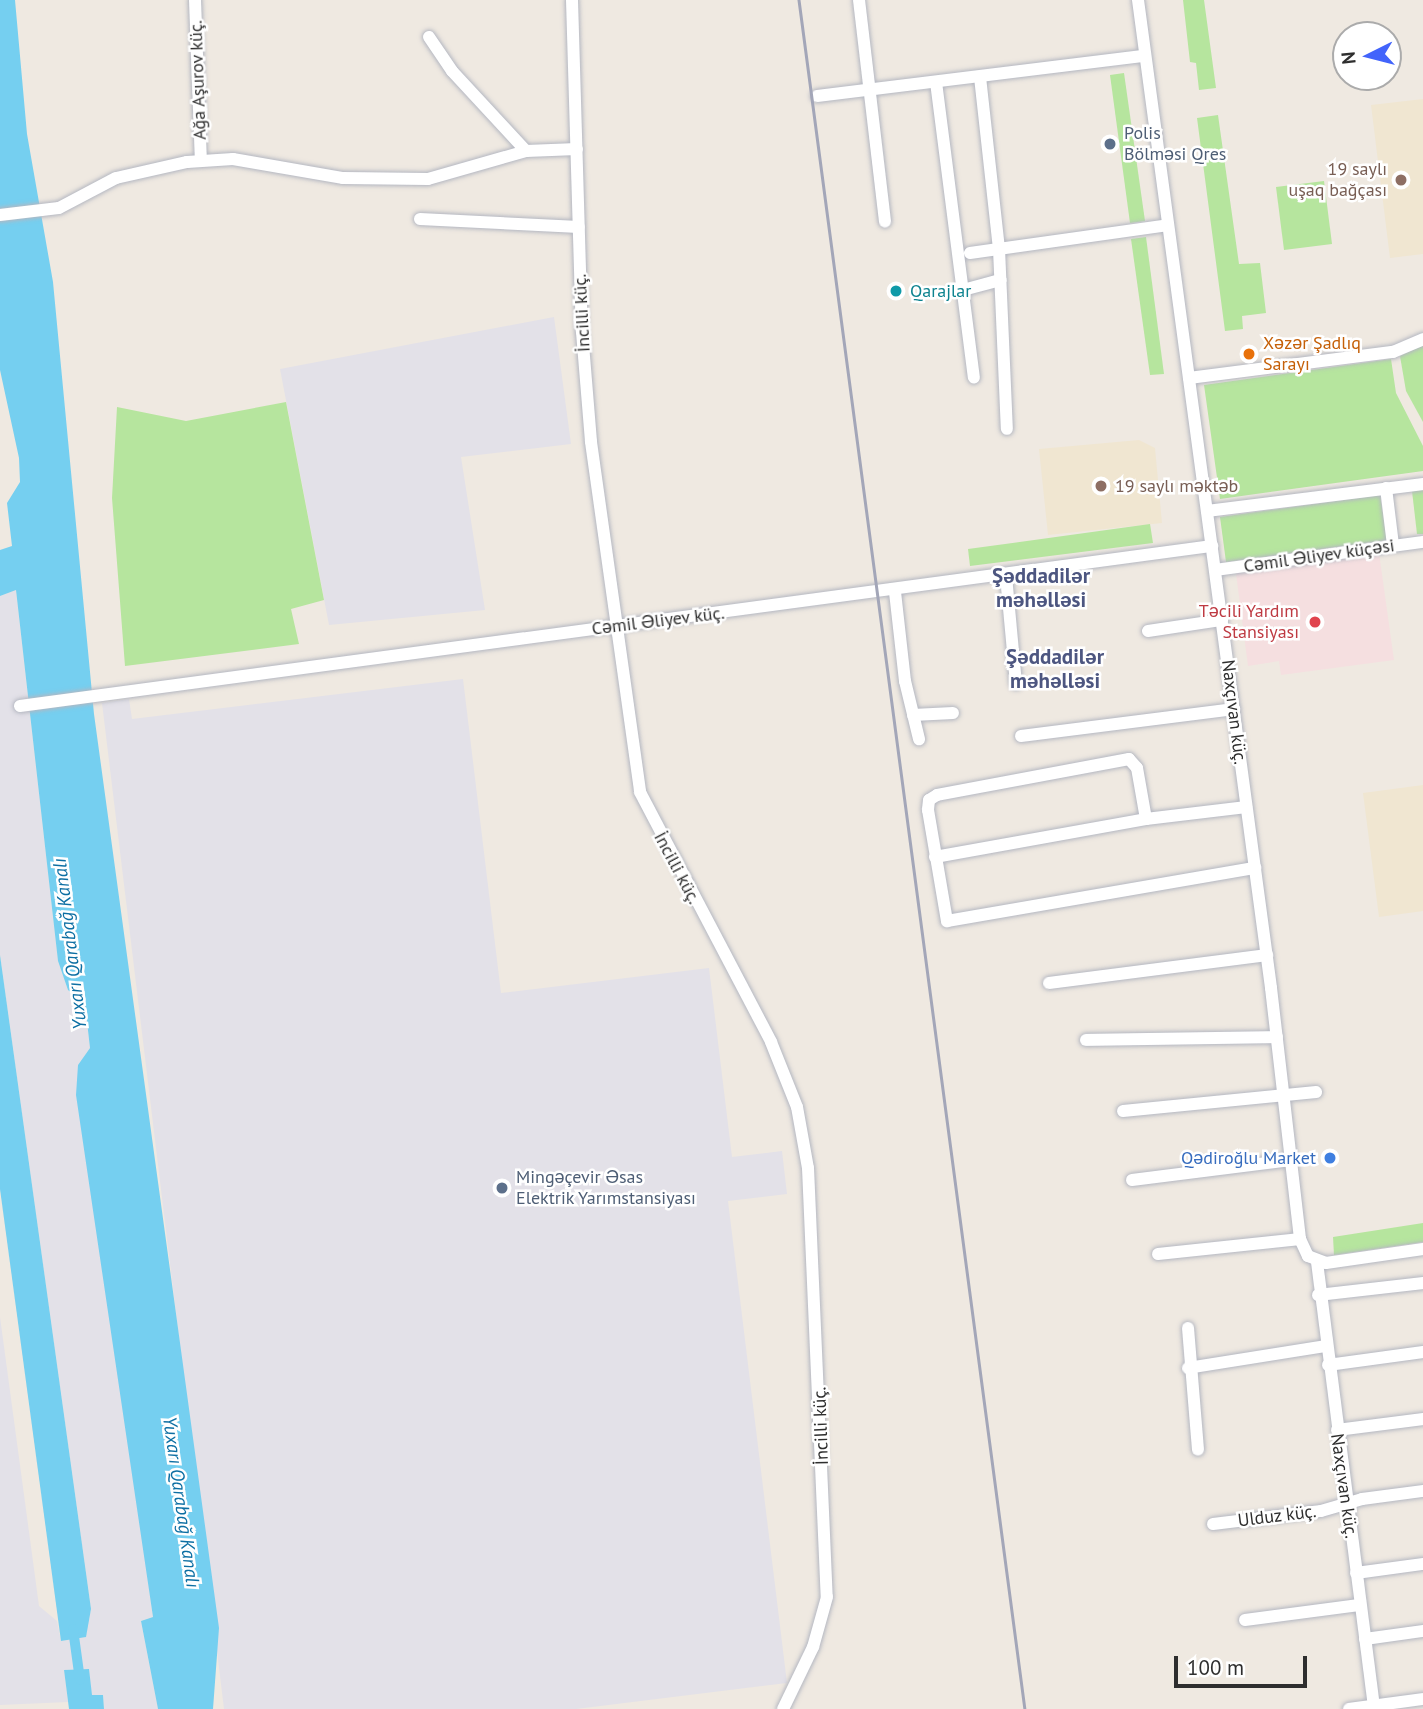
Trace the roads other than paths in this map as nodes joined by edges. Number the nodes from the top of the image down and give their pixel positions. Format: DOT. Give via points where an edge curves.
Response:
graph roads {
  1 [pos="195,0"];
  2 [pos="572,0"];
  3 [pos="859,0"];
  4 [pos="1138,0"];
  5 [pos="429,37"];
  6 [pos="1146,56"];
  7 [pos="980,77"];
  8 [pos="936,82"];
  9 [pos="869,90"];
  10 [pos="817,96"];
  11 [pos="577,149"];
  12 [pos="526,151"];
  13 [pos="201,160"];
  14 [pos="0,215"];
  15 [pos="419,219"];
  16 [pos="885,221"];
  17 [pos="1168,225"];
  18 [pos="579,227"];
  19 [pos="999,249"];
  20 [pos="970,253"];
  21 [pos="1001,280"];
  22 [pos="963,290"];
  23 [pos="1423,339"];
  24 [pos="974,378"];
  25 [pos="1189,378"];
  26 [pos="1007,429"];
  27 [pos="1423,484"];
  28 [pos="1386,488"];
  29 [pos="1207,511"];
  30 [pos="1423,542"];
  31 [pos="1393,545"];
  32 [pos="1212,546"];
  33 [pos="1215,570"];
  34 [pos="1006,576"];
  35 [pos="895,592"];
  36 [pos="1222,620"];
  37 [pos="617,626"];
  38 [pos="1148,631"];
  39 [pos="1016,684"];
  40 [pos="20,706"];
  41 [pos="1234,709"];
  42 [pos="953,713"];
  43 [pos="913,715"];
  44 [pos="1021,736"];
  45 [pos="919,739"];
  46 [pos="1246,807"];
  47 [pos="1146,819"];
  48 [pos="935,857"];
  49 [pos="1255,868"];
  50 [pos="1267,955"];
  51 [pos="1049,983"];
  52 [pos="1277,1037"];
  53 [pos="1086,1040"];
  54 [pos="1316,1092"];
  55 [pos="1284,1096"];
  56 [pos="1123,1111"];
  57 [pos="1291,1160"];
  58 [pos="1132,1180"];
  59 [pos="1300,1239"];
  60 [pos="1423,1250"];
  61 [pos="1158,1254"];
  62 [pos="1312,1259"];
  63 [pos="1423,1283"];
  64 [pos="1318,1295"];
  65 [pos="1188,1328"];
  66 [pos="1325,1346"];
  67 [pos="1423,1352"];
  68 [pos="1328,1365"];
  69 [pos="1188,1368"];
  70 [pos="1423,1419"];
  71 [pos="1336,1430"];
  72 [pos="1198,1450"];
  73 [pos="1423,1491"];
  74 [pos="1346,1504"];
  75 [pos="1213,1524"];
  76 [pos="1423,1564"];
  77 [pos="1356,1573"];
  78 [pos="1359,1605"];
  79 [pos="1245,1620"];
  80 [pos="1423,1631"];
  81 [pos="1365,1639"];
  82 [pos="1423,1699"];
  83 [pos="1374,1707"];
  84 [pos="783,1709"];
  85 [pos="1349,1709"];
  1 -- 13 [label="street, Ağa Aşurov küç."];
  2 -- 11 [label="street, İncilli küç."];
  3 -- 9 [label="street"];
  4 -- 6 [label="street, Naxçıvan küç."];
  5 -- 12 [label="street" via="452,71"];
  6 -- 7 [label="street"];
  6 -- 17 [label="street, Naxçıvan küç."];
  7 -- 8 [label="street"];
  7 -- 19 [label="street"];
  8 -- 9 [label="street"];
  8 -- 22 [label="street"];
  9 -- 10 [label="street"];
  9 -- 16 [label="street"];
  11 -- 12 [label="street"];
  11 -- 18 [label="street, İncilli küç."];
  12 -- 13 [label="street" via="428,179 343,178 253,162"];
  13 -- 14 [label="street" via="116,178 70,204"];
  15 -- 18 [label="street"];
  17 -- 19 [label="street"];
  17 -- 25 [label="street, Naxçıvan küç."];
  18 -- 37 [label="street, İncilli küç." via="591,442"];
  19 -- 20 [label="street"];
  19 -- 21 [label="street"];
  21 -- 22 [label="street"];
  21 -- 26 [label="street" via="999,328"];
  22 -- 24 [label="street"];
  23 -- 25 [label="street" via="1393,352"];
  25 -- 29 [label="street, Naxçıvan küç."];
  27 -- 28 [label="street"];
  28 -- 29 [label="street"];
  28 -- 31 [label="street"];
  29 -- 32 [label="street, Naxçıvan küç."];
  30 -- 31 [label="street, Cəmil Əliyev küçəsi"];
  31 -- 33 [label="street, Cəmil Əliyev küçəsi"];
  32 -- 33 [label="street, Naxçıvan küç."];
  32 -- 34 [label="street, Cəmil Əliyev küç."];
  33 -- 36 [label="street, Naxçıvan küç."];
  34 -- 35 [label="street, Cəmil Əliyev küç."];
  34 -- 39 [label="street"];
  35 -- 37 [label="street, Cəmil Əliyev küç."];
  35 -- 43 [label="street"];
  36 -- 38 [label="street"];
  36 -- 41 [label="street, Naxçıvan küç."];
  37 -- 40 [label="street, Cəmil Əliyev küç."];
  37 -- 84 [label="street, İncilli küç." via="640,792 771,1042 797,1107 808,1168 827,1597 813,1647"];
  41 -- 44 [label="street"];
  41 -- 46 [label="street, Naxçıvan küç."];
  42 -- 43 [label="street"];
  43 -- 45 [label="street"];
  46 -- 47 [label="street"];
  46 -- 49 [label="street, Naxçıvan küç."];
  47 -- 48 [label="street"];
  47 -- 48 [label="street" via="1137,768 1129,759 937,795 929,800 928,810"];
  48 -- 49 [label="street" via="944,916 955,922"];
  49 -- 50 [label="street, Naxçıvan küç."];
  50 -- 51 [label="street"];
  50 -- 52 [label="street, Naxçıvan küç."];
  52 -- 53 [label="street"];
  52 -- 55 [label="street, Naxçıvan küç."];
  54 -- 55 [label="street"];
  55 -- 56 [label="street"];
  55 -- 57 [label="street, Naxçıvan küç."];
  57 -- 58 [label="street"];
  57 -- 59 [label="street, Naxçıvan küç."];
  59 -- 61 [label="street"];
  59 -- 62 [label="street, Naxçıvan küç."];
  60 -- 62 [label="street"];
  62 -- 64 [label="street, Naxçıvan küç."];
  63 -- 64 [label="street"];
  64 -- 66 [label="street, Naxçıvan küç."];
  65 -- 69 [label="street"];
  66 -- 68 [label="street, Naxçıvan küç."];
  66 -- 69 [label="street"];
  67 -- 68 [label="street"];
  68 -- 71 [label="street, Naxçıvan küç."];
  69 -- 72 [label="street"];
  70 -- 71 [label="street"];
  71 -- 74 [label="street, Naxçıvan küç."];
  73 -- 74 [label="street, Ulduz küç."];
  74 -- 75 [label="street, Ulduz küç."];
  74 -- 77 [label="street, Naxçıvan küç."];
  76 -- 77 [label="street"];
  77 -- 78 [label="street, Naxçıvan küç."];
  78 -- 79 [label="street"];
  78 -- 81 [label="street, Naxçıvan küç."];
  80 -- 81 [label="street"];
  81 -- 83 [label="street, Naxçıvan küç."];
  82 -- 83 [label="street"];
  83 -- 85 [label="street"];
}
